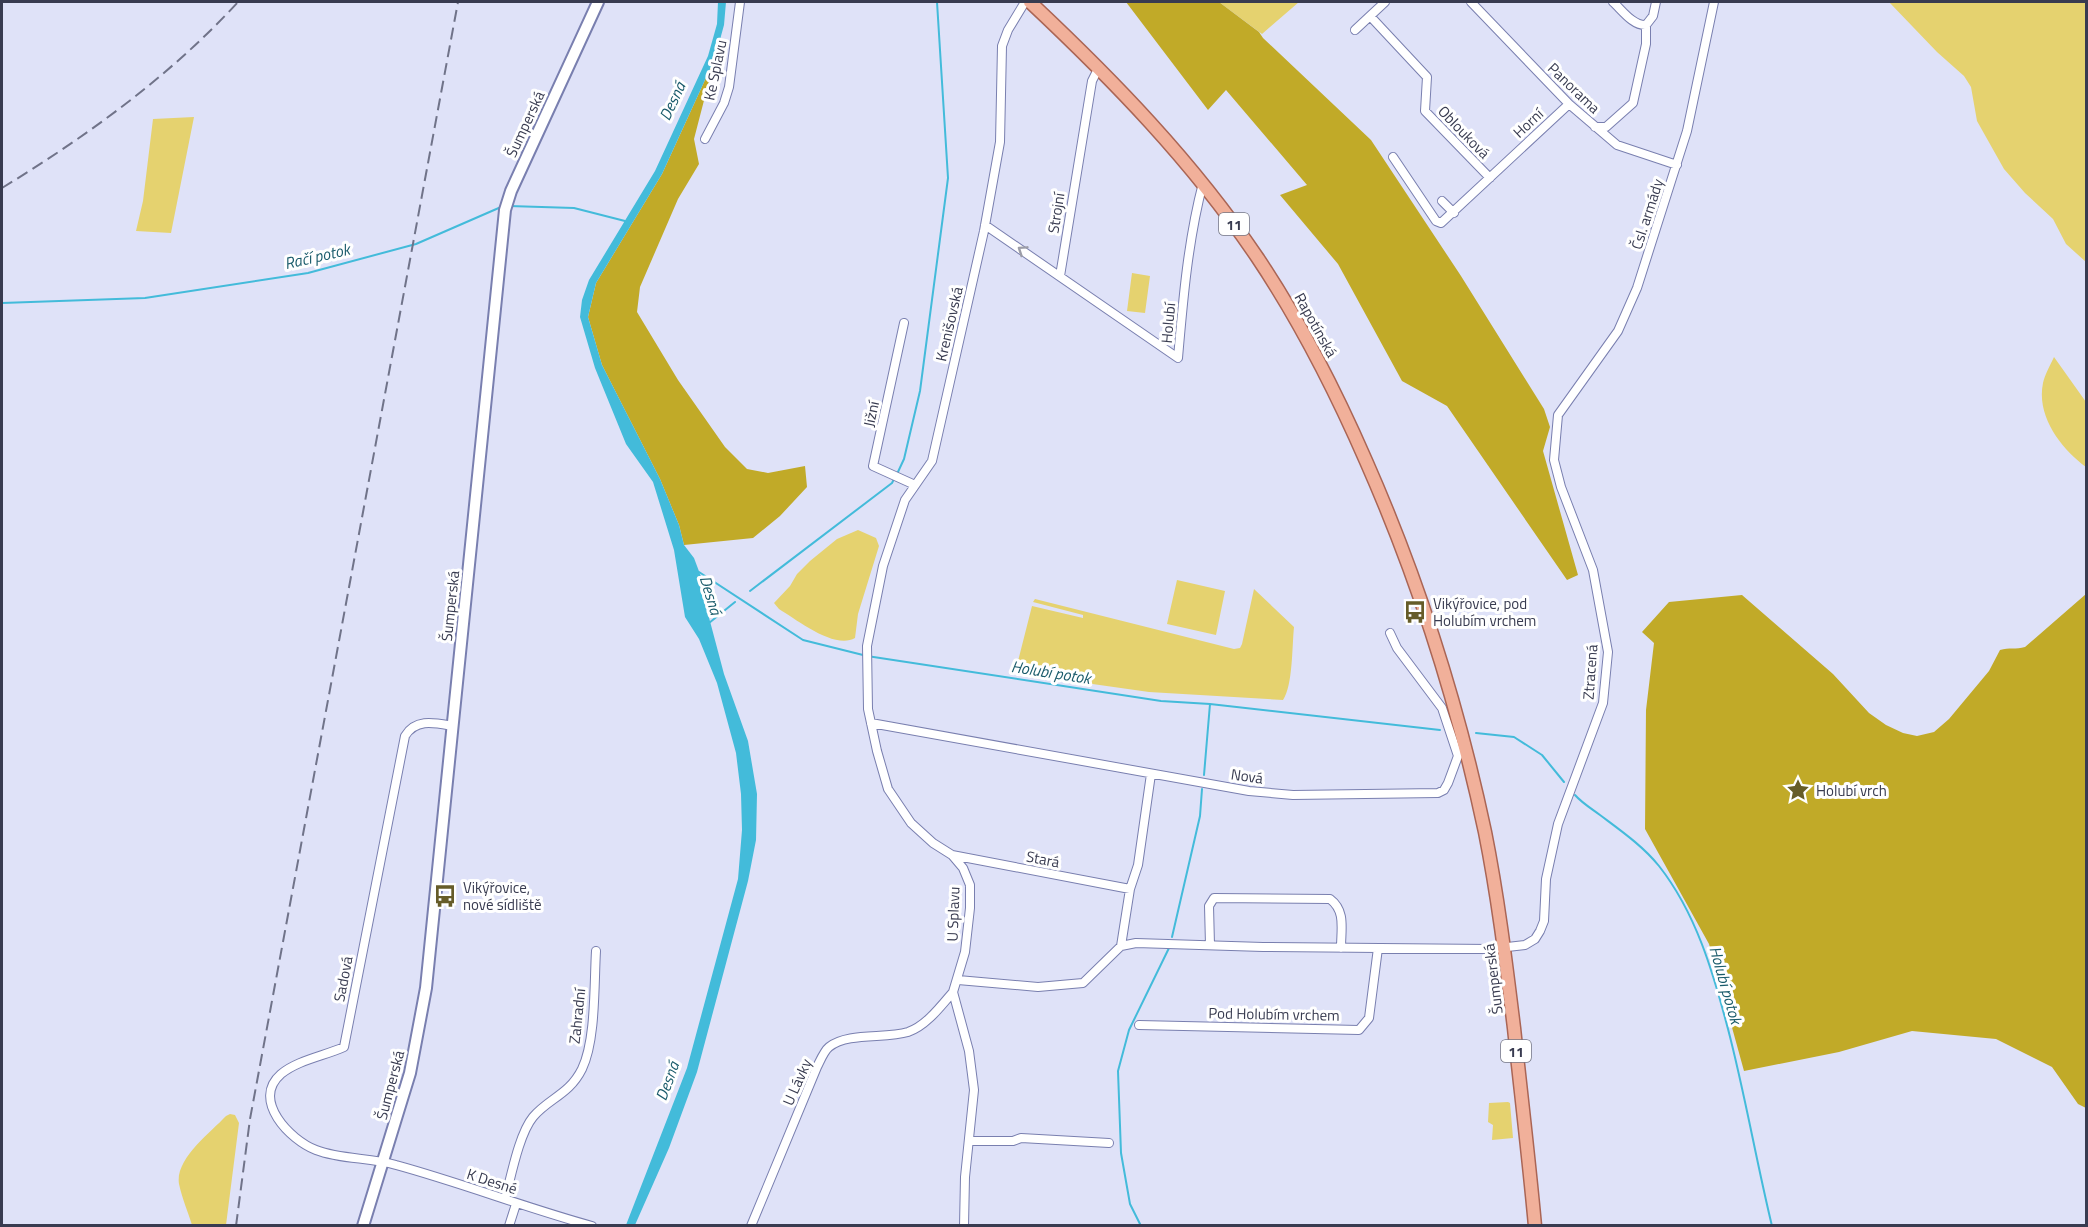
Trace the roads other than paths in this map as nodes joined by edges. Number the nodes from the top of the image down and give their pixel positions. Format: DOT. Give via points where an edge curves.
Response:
graph roads {
  1 [pos="598,2"];
  2 [pos="741,2"];
  3 [pos="1025,2"];
  4 [pos="1030,2"];
  5 [pos="1386,2"];
  6 [pos="1471,2"];
  7 [pos="1613,2"];
  8 [pos="1656,2"];
  9 [pos="1714,2"];
  10 [pos="1370,16"];
  11 [pos="1646,25"];
  12 [pos="1355,30"];
  13 [pos="1099,67"];
  14 [pos="1569,104"];
  15 [pos="1595,127"];
  16 [pos="705,140"];
  17 [pos="1393,157"];
  18 [pos="1677,165"];
  19 [pos="1490,178"];
  20 [pos="1203,183"];
  21 [pos="1442,201"];
  22 [pos="1454,213"];
  23 [pos="985,225"];
  24 [pos="1060,276"];
  25 [pos="904,323"];
  26 [pos="1558,416"];
  27 [pos="915,485"];
  28 [pos="1390,633"];
  29 [pos="867,646"];
  30 [pos="872,723"];
  31 [pos="453,726"];
  32 [pos="1461,732"];
  33 [pos="1151,774"];
  34 [pos="952,855"];
  35 [pos="1130,889"];
  36 [pos="1210,945"];
  37 [pos="1121,946"];
  38 [pos="1341,948"];
  39 [pos="1378,948"];
  40 [pos="1504,948"];
  41 [pos="596,951"];
  42 [pos="958,980"];
  43 [pos="953,992"];
  44 [pos="1139,1025"];
  45 [pos="969,1141"];
  46 [pos="1109,1143"];
  47 [pos="384,1162"];
  48 [pos="505,1199"];
  49 [pos="516,1204"];
  50 [pos="568,1223"];
  51 [pos="363,1226"];
  52 [pos="509,1226"];
  53 [pos="592,1226"];
  54 [pos="752,1226"];
  55 [pos="964,1226"];
  56 [pos="1535,1226"];
  1 -- 31 [label="street, Šumperská" via="506,206"];
  2 -- 16 [label="street, Ke Splavu" via="729,87"];
  3 -- 23 [label="street, Krenišovská" via="1002,46 1000,142"];
  4 -- 13 [label="main road, Rapotínská / 11"];
  5 -- 10 [label="street"];
  6 -- 14 [label="street, Panorama"];
  7 -- 11 [label="street" via="1640,26"];
  8 -- 11 [label="street"];
  9 -- 18 [label="street, Čsl. armády"];
  10 -- 12 [label="street"];
  10 -- 19 [label="street, Oblouková" via="1427,77 1425,111"];
  11 -- 15 [label="street" via="1646,44 1633,103 1606,127"];
  13 -- 20 [label="main road, Rapotínská / 11"];
  13 -- 24 [label="street, Strojní" via="1092,81"];
  14 -- 15 [label="street, Panorama"];
  14 -- 19 [label="street, Horní"];
  15 -- 18 [label="street, Panorama" via="1617,145"];
  17 -- 22 [label="street" via="1436,221 1441,223"];
  18 -- 26 [label="street, Čsl. armády" via="1637,288 1618,330"];
  19 -- 22 [label="street, Horní"];
  20 -- 24 [label="street, Holubí" via="1195,215 1178,358"];
  20 -- 32 [label="main road, Rapotínská / 11" via="1281,294 1339,402 1409,566"];
  21 -- 22 [label="street"];
  24 -- 23 [label="street, one-way"];
  23 -- 27 [label="street, Krenišovská" via="932,461"];
  25 -- 27 [label="street, Jižní" via="873,466"];
  26 -- 40 [label="street, Ztracená" via="1554,460 1593,570 1608,652 1602,703 1558,824 1543,925 1530,943"];
  27 -- 29 [label="street, Krenišovská" via="905,500 883,566"];
  28 -- 33 [label="street, Nová" via="1445,714 1458,756 1444,790 1431,794 1293,795"];
  29 -- 30 [label="street, U Splavu" via="868,709"];
  30 -- 33 [label="street, Nová"];
  30 -- 34 [label="street, U Splavu" via="888,789 911,823"];
  31 -- 47 [label="street, Šumperská" via="425,997 414,1056"];
  31 -- 47 [label="street, Sadová" via="423,723 405,736 344,1047 280,1074 270,1098 276,1118 315,1150"];
  32 -- 40 [label="main road, Šumperská / 11" via="1485,834"];
  33 -- 35 [label="street" via="1138,865"];
  34 -- 35 [label="street, Stará"];
  34 -- 42 [label="street, U Splavu" via="970,885 965,952"];
  35 -- 37 [label="street"];
  36 -- 37 [label="street"];
  36 -- 38 [label="street"];
  36 -- 38 [label="street" via="1209,906 1214,898 1330,899 1342,913"];
  37 -- 42 [label="street" via="1083,983 1038,987"];
  38 -- 39 [label="street"];
  39 -- 40 [label="street"];
  39 -- 44 [label="street, Pod Holubím vrchem" via="1368,1018 1359,1030"];
  40 -- 56 [label="main road, Šumperská / 11"];
  41 -- 48 [label="street, Zahradní" via="591,1037 582,1069 568,1091 534,1116 525,1129"];
  42 -- 43 [label="street, U Splavu"];
  43 -- 45 [label="street" via="969,1051 974,1090"];
  43 -- 54 [label="street, U Lávky" via="932,1015 908,1032 860,1037 829,1047 817,1067"];
  45 -- 46 [label="street" via="1013,1142 1021,1138"];
  45 -- 55 [label="street"];
  47 -- 48 [label="street, K Desné"];
  47 -- 51 [label="street, Šumperská"];
  48 -- 49 [label="street, K Desné"];
  49 -- 50 [label="street, K Desné"];
  49 -- 52 [label="street"];
  50 -- 53 [label="street, K Desné"];
}
